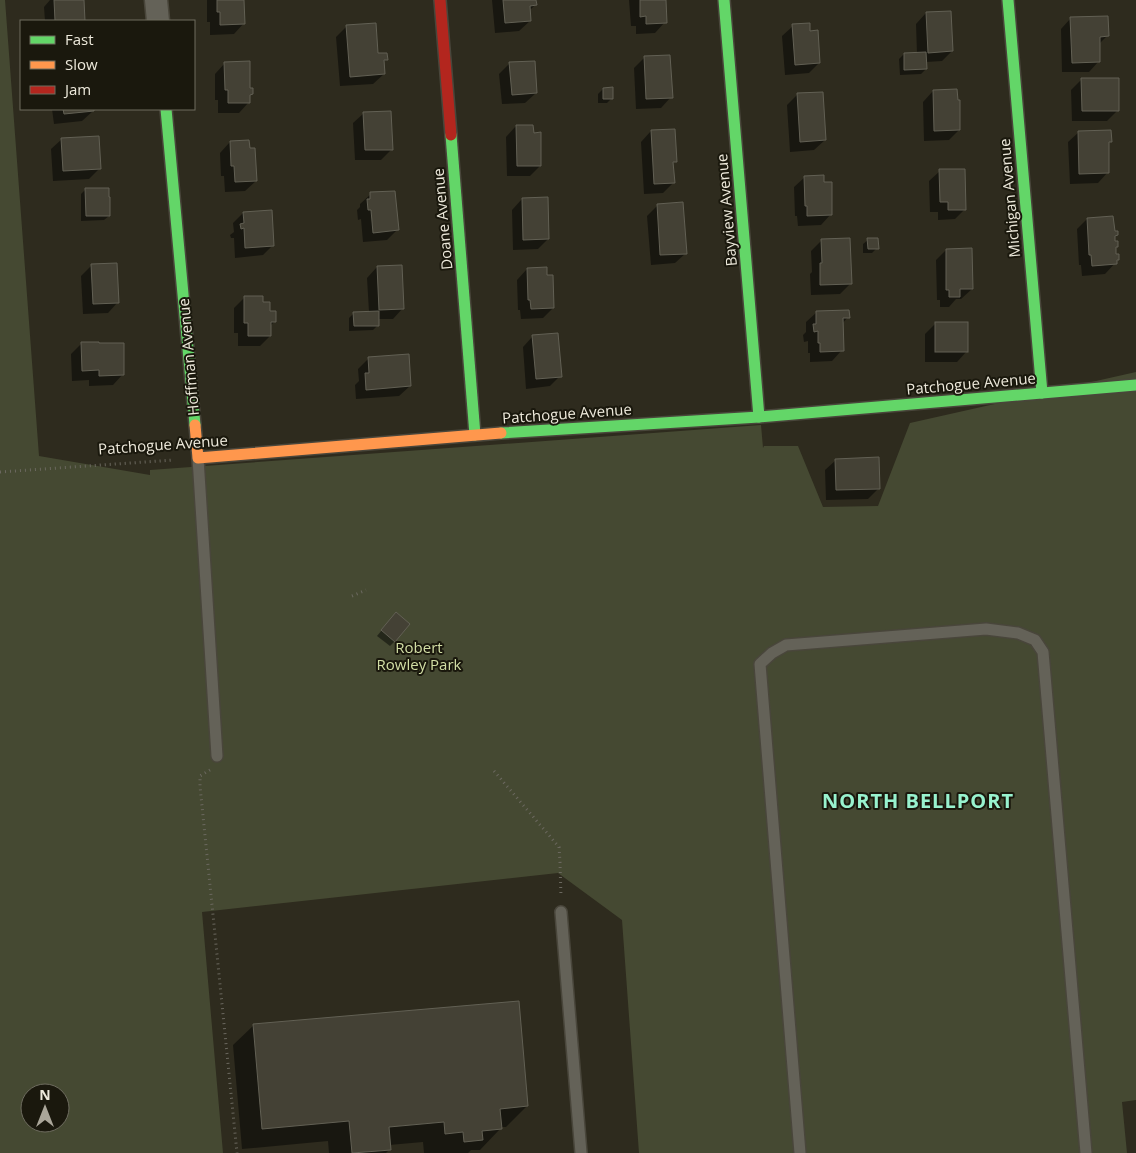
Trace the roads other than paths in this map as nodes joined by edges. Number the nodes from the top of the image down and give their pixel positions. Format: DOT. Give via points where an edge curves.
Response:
graph roads {
  1 [pos="156,0"];
  2 [pos="440,0"];
  3 [pos="724,0"];
  4 [pos="1008,0"];
  5 [pos="158,20"];
  6 [pos="166,110"];
  7 [pos="1136,384"];
  8 [pos="1042,393"];
  9 [pos="759,417"];
  10 [pos="475,435"];
  11 [pos="198,458"];
  12 [pos="217,756"];
  13 [pos="561,912"];
  14 [pos="581,1153"];
  15 [pos="800,1153"];
  16 [pos="1086,1153"];
  1 -- 5 [label="street"];
  2 -- 10 [label="street, Doane Avenue"];
  3 -- 9 [label="street, Bayview Avenue"];
  4 -- 8 [label="street, Michigan Avenue"];
  6 -- 11 [label="street, Hoffman Avenue"];
  7 -- 8 [label="street, Patchogue Avenue"];
  8 -- 9 [label="street, Patchogue Avenue"];
  9 -- 10 [label="street, Patchogue Avenue"];
  10 -- 11 [label="street, Patchogue Avenue"];
  11 -- 12 [label="lane, Hoffman Avenue"];
  13 -- 14 [label="lane"];
  15 -- 16 [label="lane" via="760,664 786,645 986,629 1018,633 1035,640 1043,652"];
}
